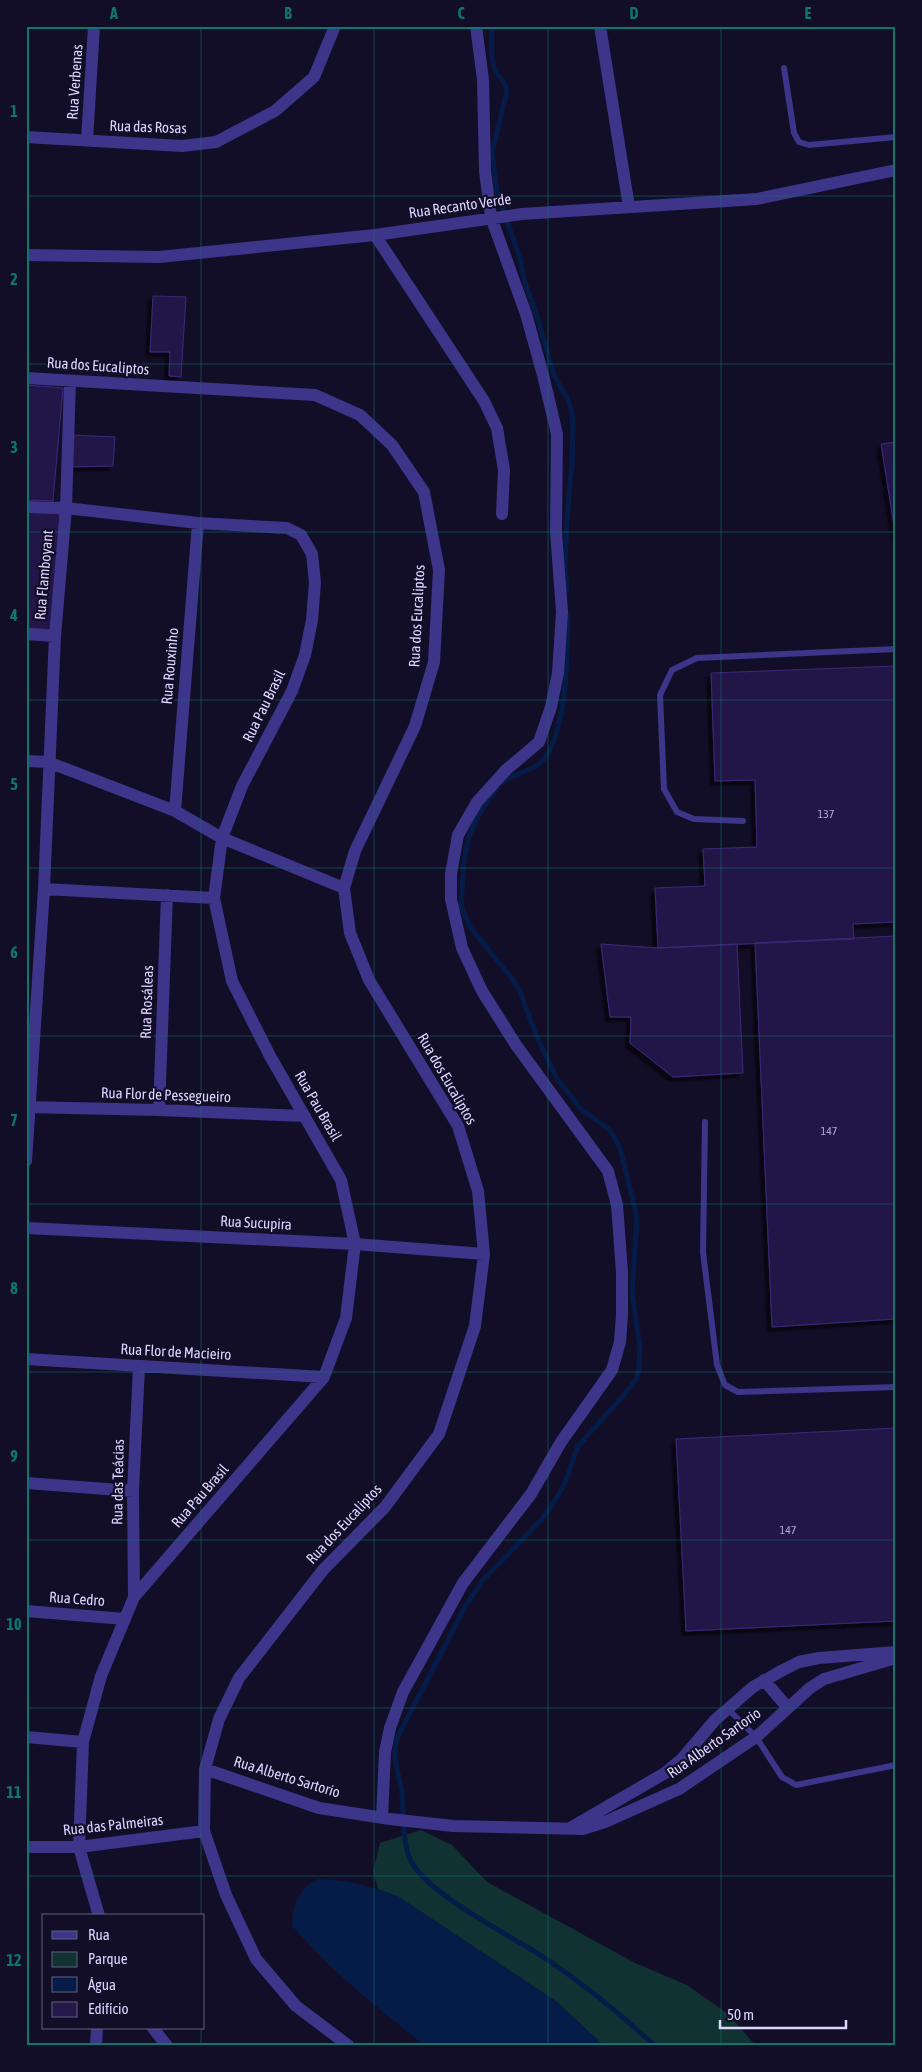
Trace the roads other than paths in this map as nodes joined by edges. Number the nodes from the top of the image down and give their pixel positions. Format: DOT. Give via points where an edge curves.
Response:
graph roads {
  1 [pos="94,26"];
  2 [pos="335,26"];
  3 [pos="476,26"];
  4 [pos="600,26"];
  5 [pos="784,68"];
  6 [pos="26,137"];
  7 [pos="896,137"];
  8 [pos="87,140"];
  9 [pos="896,170"];
  10 [pos="629,207"];
  11 [pos="495,217"];
  12 [pos="375,235"];
  13 [pos="26,255"];
  14 [pos="26,378"];
  15 [pos="70,381"];
  16 [pos="26,507"];
  17 [pos="66,508"];
  18 [pos="502,514"];
  19 [pos="198,523"];
  20 [pos="26,634"];
  21 [pos="55,636"];
  22 [pos="896,648"];
  23 [pos="26,762"];
  24 [pos="48,762"];
  25 [pos="174,810"];
  26 [pos="743,820"];
  27 [pos="222,838"];
  28 [pos="344,888"];
  29 [pos="44,889"];
  30 [pos="167,895"];
  31 [pos="214,898"];
  32 [pos="32,978"];
  33 [pos="28,1108"];
  34 [pos="159,1110"];
  35 [pos="305,1116"];
  36 [pos="705,1122"];
  37 [pos="26,1162"];
  38 [pos="26,1228"];
  39 [pos="355,1244"];
  40 [pos="484,1254"];
  41 [pos="26,1359"];
  42 [pos="139,1367"];
  43 [pos="324,1377"];
  44 [pos="896,1387"];
  45 [pos="26,1484"];
  46 [pos="133,1491"];
  47 [pos="134,1597"];
  48 [pos="26,1611"];
  49 [pos="125,1619"];
  50 [pos="896,1652"];
  51 [pos="896,1658"];
  52 [pos="764,1680"];
  53 [pos="788,1708"];
  54 [pos="728,1709"];
  55 [pos="26,1737"];
  56 [pos="756,1737"];
  57 [pos="83,1742"];
  58 [pos="896,1765"];
  59 [pos="205,1769"];
  60 [pos="386,1819"];
  61 [pos="570,1829"];
  62 [pos="204,1831"];
  63 [pos="27,1846"];
  64 [pos="79,1847"];
  65 [pos="98,1914"];
  66 [pos="97,2030"];
  67 [pos="155,2030"];
  68 [pos="96,2046"];
  69 [pos="167,2046"];
  70 [pos="349,2046"];
  1 -- 8 [label="street, Rua Verbenas"];
  2 -- 8 [label="street, Rua das Rosas" via="314,77 275,111 216,142 182,146"];
  3 -- 11 [label="street" via="483,80 485,170"];
  4 -- 10 [label="street"];
  5 -- 7 [label="lane" via="794,133 799,142 809,145"];
  6 -- 8 [label="street, Rua das Rosas"];
  9 -- 10 [label="street, Rua Recanto Verde" via="756,199"];
  10 -- 11 [label="street, Rua Recanto Verde"];
  11 -- 12 [label="street, Rua Recanto Verde"];
  11 -- 60 [label="street" via="544,375 557,434 556,532 562,612 558,673 551,707 538,742 477,802 458,835 451,874 451,899 462,948 482,991 522,1053 608,1171 617,1205 622,1272 620,1342 612,1370 561,1442 531,1494 462,1583 403,1692 390,1728 386,1752"];
  12 -- 13 [label="street, Rua Recanto Verde" via="159,257"];
  12 -- 18 [label="street" via="484,401 497,428 504,470"];
  14 -- 15 [label="street, Rua dos Eucaliptos"];
  15 -- 17 [label="street, Rua Flamboyant"];
  15 -- 28 [label="street, Rua dos Eucaliptos" via="315,395 360,415 392,445 424,492 439,570 434,662 415,726 355,851"];
  16 -- 17 [label="street, Rua Pau Brasil"];
  17 -- 19 [label="street, Rua Pau Brasil"];
  17 -- 21 [label="street, Rua Flamboyant"];
  19 -- 25 [label="street, Rua Rouxinho"];
  19 -- 27 [label="street, Rua Pau Brasil" via="287,528 301,535 312,554 315,584 305,655 292,691 242,786"];
  20 -- 21 [label="street"];
  21 -- 24 [label="street, Rua Flamboyant"];
  22 -- 26 [label="lane" via="697,658 672,670 660,694 664,790 677,812 694,819"];
  23 -- 24 [label="street"];
  24 -- 25 [label="street"];
  24 -- 29 [label="street, Rua Flamboyant"];
  25 -- 27 [label="street"];
  27 -- 28 [label="street"];
  27 -- 31 [label="street, Rua Pau Brasil"];
  28 -- 40 [label="street, Rua dos Eucaliptos" via="350,933 369,980 458,1126 478,1191"];
  29 -- 30 [label="street"];
  29 -- 32 [label="street, Rua Flamboyant"];
  30 -- 31 [label="street"];
  30 -- 34 [label="street, Rua Rosáleas"];
  31 -- 35 [label="street, Rua Pau Brasil" via="232,981"];
  32 -- 33 [label="street, Rua Flamboyant"];
  33 -- 34 [label="street, Rua Flor de Pessegueiro"];
  33 -- 37 [label="street, Rua Flamboyant"];
  34 -- 35 [label="street, Rua Flor de Pessegueiro"];
  35 -- 39 [label="street, Rua Pau Brasil" via="341,1180"];
  36 -- 44 [label="lane" via="703,1252 718,1365 725,1385 738,1392"];
  38 -- 39 [label="street, Rua Sucupira"];
  39 -- 40 [label="street, Rua Sucupira"];
  39 -- 43 [label="street, Rua Pau Brasil" via="346,1318"];
  40 -- 59 [label="street, Rua dos Eucaliptos" via="475,1326 439,1434 385,1507 324,1570 239,1678 219,1719"];
  41 -- 42 [label="street, Rua Flor de Macieiro"];
  42 -- 43 [label="street, Rua Flor de Macieiro"];
  42 -- 46 [label="street, Rua das Teácias"];
  43 -- 47 [label="street, Rua Pau Brasil"];
  45 -- 46 [label="street"];
  46 -- 47 [label="street, Rua das Teácias"];
  47 -- 49 [label="street, Rua Pau Brasil"];
  48 -- 49 [label="street, Rua Cedro"];
  49 -- 57 [label="street, Rua Pau Brasil" via="101,1676"];
  50 -- 52 [label="street, Rua Alberto Sartorio" via="799,1662"];
  51 -- 53 [label="street, Rua Alberto Sartorio" via="824,1679"];
  52 -- 53 [label="street"];
  52 -- 54 [label="street, Rua Alberto Sartorio"];
  53 -- 56 [label="street, Rua Alberto Sartorio"];
  54 -- 56 [label="lane"];
  54 -- 61 [label="street, Rua Alberto Sartorio" via="665,1773"];
  55 -- 57 [label="street"];
  56 -- 58 [label="lane" via="782,1777 796,1785"];
  56 -- 61 [label="street, Rua Alberto Sartorio" via="679,1789 605,1822 583,1829"];
  57 -- 64 [label="street, Rua Pau Brasil"];
  59 -- 60 [label="street, Rua Alberto Sartorio" via="319,1808"];
  59 -- 62 [label="street, Rua dos Eucaliptos"];
  60 -- 61 [label="street, Rua Alberto Sartorio" via="454,1826"];
  62 -- 64 [label="street, Rua das Palmeiras"];
  62 -- 70 [label="street, Rua dos Eucaliptos" via="226,1894 256,1959 296,2006"];
  63 -- 64 [label="street, Rua das Palmeiras"];
  64 -- 65 [label="street, Rua Pau Brasil"];
  66 -- 68 [label="street"];
  67 -- 69 [label="street"];
}
